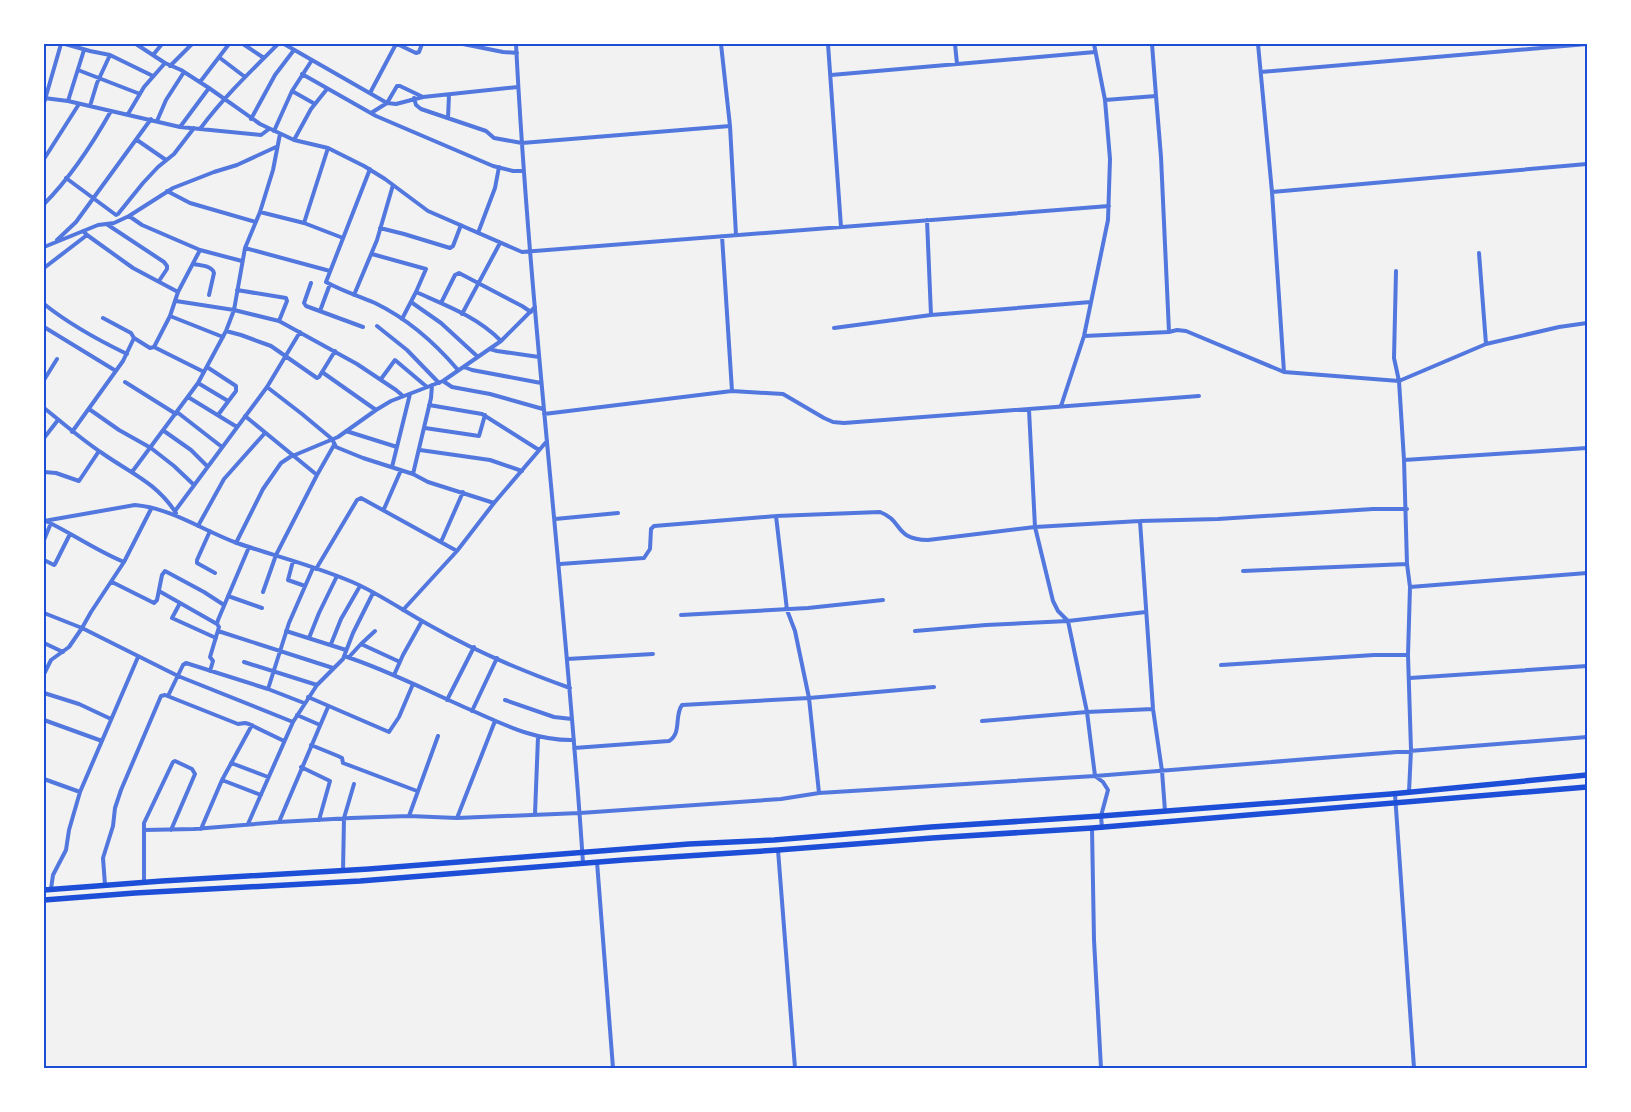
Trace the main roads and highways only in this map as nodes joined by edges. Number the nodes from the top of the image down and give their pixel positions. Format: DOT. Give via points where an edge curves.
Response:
graph roads {
  1 [pos="1587,775"];
  2 [pos="1587,787"];
  3 [pos="44,890"];
  4 [pos="44,900"];
  1 -- 3 [label="main road" via="1395,794 1101,816"];
  2 -- 4 [label="main road" via="1102,828"];
}
